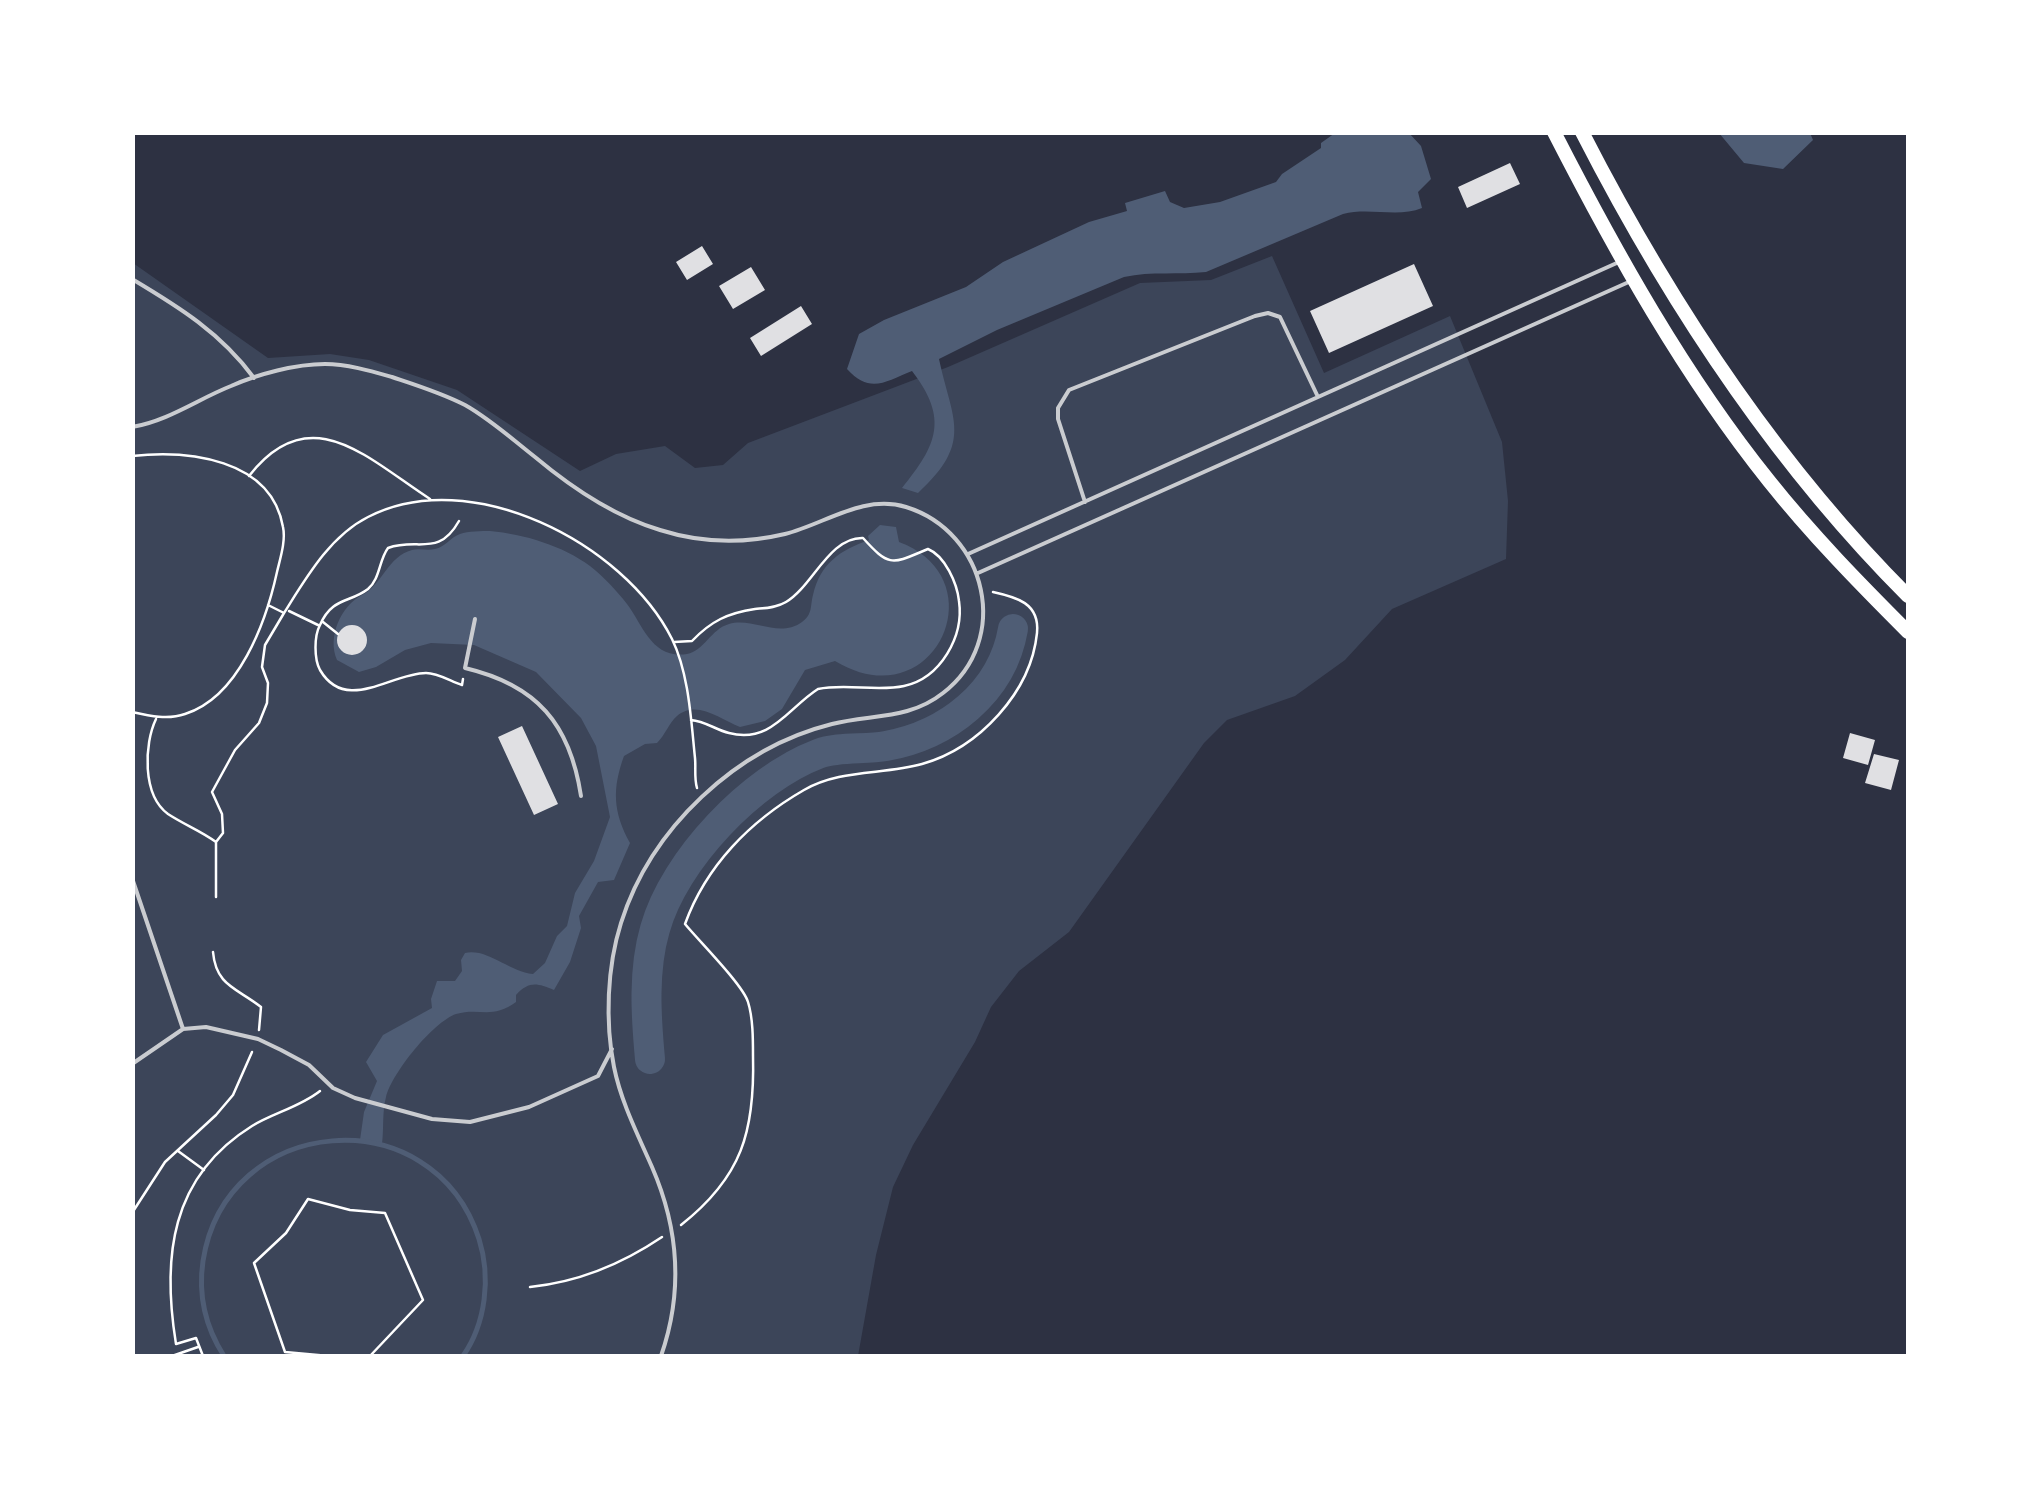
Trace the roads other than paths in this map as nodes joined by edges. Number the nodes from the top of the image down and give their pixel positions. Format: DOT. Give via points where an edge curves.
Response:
graph roads {
  1 [pos="1554,132"];
  2 [pos="1582,132"];
  3 [pos="1646,249"];
  4 [pos="1623,260"];
  5 [pos="1657,267"];
  6 [pos="132,279"];
  7 [pos="1634,279"];
  8 [pos="254,378"];
  9 [pos="1318,397"];
  10 [pos="132,427"];
  11 [pos="1085,502"];
  12 [pos="968,554"];
  13 [pos="978,572"];
  14 [pos="1908,596"];
  15 [pos="475,618"];
  16 [pos="1908,632"];
  17 [pos="582,796"];
  18 [pos="132,878"];
  19 [pos="182,1029"];
  20 [pos="612,1049"];
  21 [pos="132,1064"];
  22 [pos="661,1356"];
  1 -- 4 [label="highway"];
  2 -- 3 [label="highway"];
  3 -- 4 [label="lane"];
  3 -- 5 [label="highway"];
  4 -- 7 [label="highway"];
  4 -- 9 [label="lane"];
  5 -- 7 [label="lane"];
  5 -- 14 [label="highway" via="1788,458"];
  6 -- 8 [label="lane" via="212,330"];
  7 -- 13 [label="lane"];
  7 -- 16 [label="highway" via="1768,480"];
  8 -- 10 [label="lane"];
  8 -- 12 [label="lane" via="325,364 442,395 486,418 592,499 661,531 750,539 888,504 925,515"];
  9 -- 11 [label="lane"];
  9 -- 11 [label="lane" via="1288,330 1268,313 1070,390 1058,419"];
  11 -- 12 [label="lane"];
  12 -- 13 [label="lane"];
  13 -- 20 [label="lane" via="974,652 942,694 908,713 834,723 781,743 736,768 671,832 622,921 610,984"];
  15 -- 17 [label="lane" via="465,668 521,690 552,718 576,760"];
  18 -- 19 [label="lane"];
  19 -- 20 [label="lane" via="206,1027 258,1039 354,1098 470,1122 529,1107 598,1076"];
  19 -- 21 [label="lane"];
  20 -- 22 [label="lane" via="673,1234 676,1285"];
}
